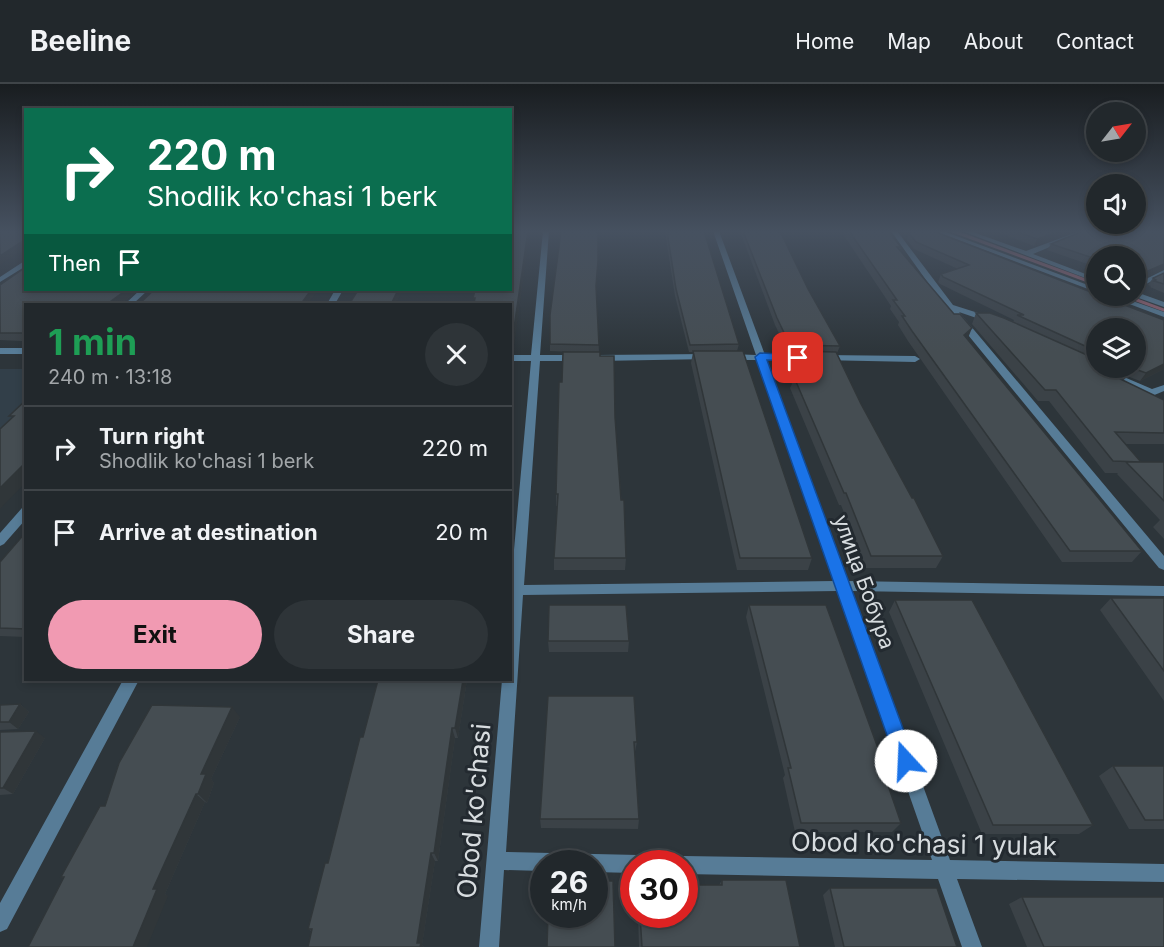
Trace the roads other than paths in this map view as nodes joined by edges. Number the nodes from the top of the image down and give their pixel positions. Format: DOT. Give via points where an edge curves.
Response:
graph roads {
  1 [pos="13,271"];
  2 [pos="543,271"];
  3 [pos="730,271"];
  4 [pos="924,271"];
  5 [pos="1046,271"];
  6 [pos="1164,272"];
  7 [pos="0,280"];
  8 [pos="1146,282"];
  9 [pos="1086,286"];
  10 [pos="143,291"];
  11 [pos="1146,298"];
  12 [pos="130,303"];
  13 [pos="1164,305"];
  14 [pos="949,306"];
  15 [pos="1139,306"];
  16 [pos="1164,315"];
  17 [pos="1003,324"];
  18 [pos="0,351"];
  19 [pos="24,351"];
  20 [pos="713,357"];
  21 [pos="725,357"];
  22 [pos="760,357"];
  23 [pos="512,358"];
  24 [pos="536,358"];
  25 [pos="915,359"];
  26 [pos="1118,378"];
  27 [pos="1164,388"];
  28 [pos="24,513"];
  29 [pos="0,541"];
  30 [pos="1164,565"];
  31 [pos="843,586"];
  32 [pos="517,590"];
  33 [pos="1164,591"];
  34 [pos="512,654"];
  35 [pos="129,681"];
  36 [pos="510,681"];
  37 [pos="495,861"];
  38 [pos="620,864"];
  39 [pos="698,865"];
  40 [pos="945,870"];
  41 [pos="1164,873"];
  42 [pos="0,922"];
  43 [pos="489,947"];
  44 [pos="972,947"];
  1 -- 7 [label="street"];
  2 -- 24 [label="street, Obod ko'chasi"];
  3 -- 22 [label="street, улица Бобура"];
  4 -- 14 [label="street"];
  5 -- 9 [label="street"];
  6 -- 8 [label="street"];
  10 -- 12 [label="street"];
  11 -- 13 [label="street"];
  14 -- 17 [label="street"];
  14 -- 30 [label="street"];
  15 -- 16 [label="street"];
  18 -- 19 [label="street"];
  20 -- 24 [label="street"];
  21 -- 22 [label="street"];
  22 -- 25 [label="street"];
  22 -- 31 [label="street, улица Бобура"];
  23 -- 24 [label="street"];
  24 -- 32 [label="street, Obod ko'chasi"];
  26 -- 27 [label="street" via="1152,393"];
  28 -- 29 [label="street"];
  31 -- 32 [label="street"];
  31 -- 33 [label="street"];
  31 -- 40 [label="street, улица Бобура"];
  32 -- 34 [label="street, Obod ko'chasi"];
  35 -- 42 [label="street"];
  36 -- 37 [label="street, Obod ko'chasi"];
  37 -- 38 [label="street"];
  37 -- 43 [label="street, Obod ko'chasi"];
  39 -- 40 [label="street, Obod ko'chasi 1 yulak"];
  40 -- 41 [label="street, Obod ko'chasi 1 yulak"];
  40 -- 44 [label="street, улица Бобура"];
}
